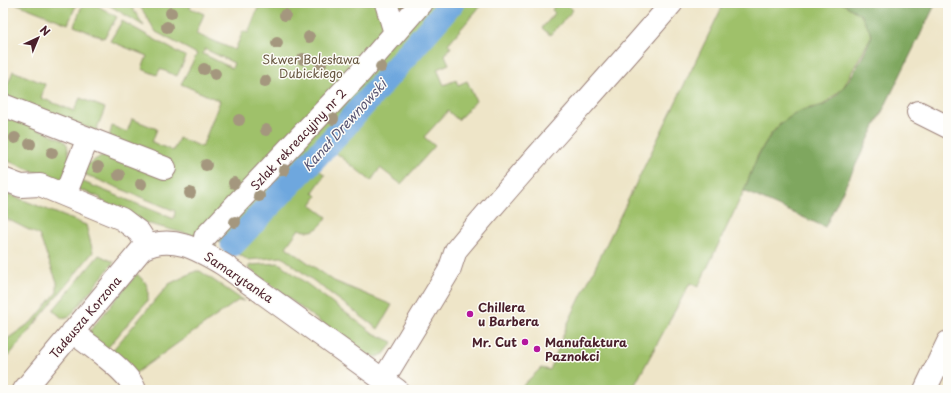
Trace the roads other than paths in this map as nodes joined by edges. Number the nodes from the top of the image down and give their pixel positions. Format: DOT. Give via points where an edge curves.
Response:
graph roads {
  1 [pos="386,3"];
  2 [pos="421,3"];
  3 [pos="672,3"];
  4 [pos="395,33"];
  5 [pos="3,105"];
  6 [pos="918,112"];
  7 [pos="948,127"];
  8 [pos="88,138"];
  9 [pos="165,168"];
  10 [pos="3,179"];
  11 [pos="65,195"];
  12 [pos="205,237"];
  13 [pos="148,246"];
  14 [pos="72,332"];
  15 [pos="948,342"];
  16 [pos="390,385"];
  17 [pos="24,390"];
  18 [pos="135,390"];
  19 [pos="925,390"];
  1 -- 4 [label="street"];
  2 -- 4 [label="street, Szlak rekreacyjny nr 2"];
  3 -- 16 [label="street" via="456,250 449,271"];
  4 -- 12 [label="street, Szlak rekreacyjny nr 2"];
  5 -- 8 [label="street"];
  6 -- 7 [label="street"];
  8 -- 9 [label="street"];
  8 -- 11 [label="street"];
  10 -- 11 [label="street" via="21,186 40,185"];
  11 -- 13 [label="street" via="132,226"];
  13 -- 14 [label="street, Tadeusza Korzona" via="142,249"];
  13 -- 16 [label="street, Samarytanka" via="174,242 202,252 236,273"];
  14 -- 17 [label="street, Tadeusza Korzona"];
  14 -- 18 [label="street" via="121,371 134,384"];
  15 -- 19 [label="street"];
}
